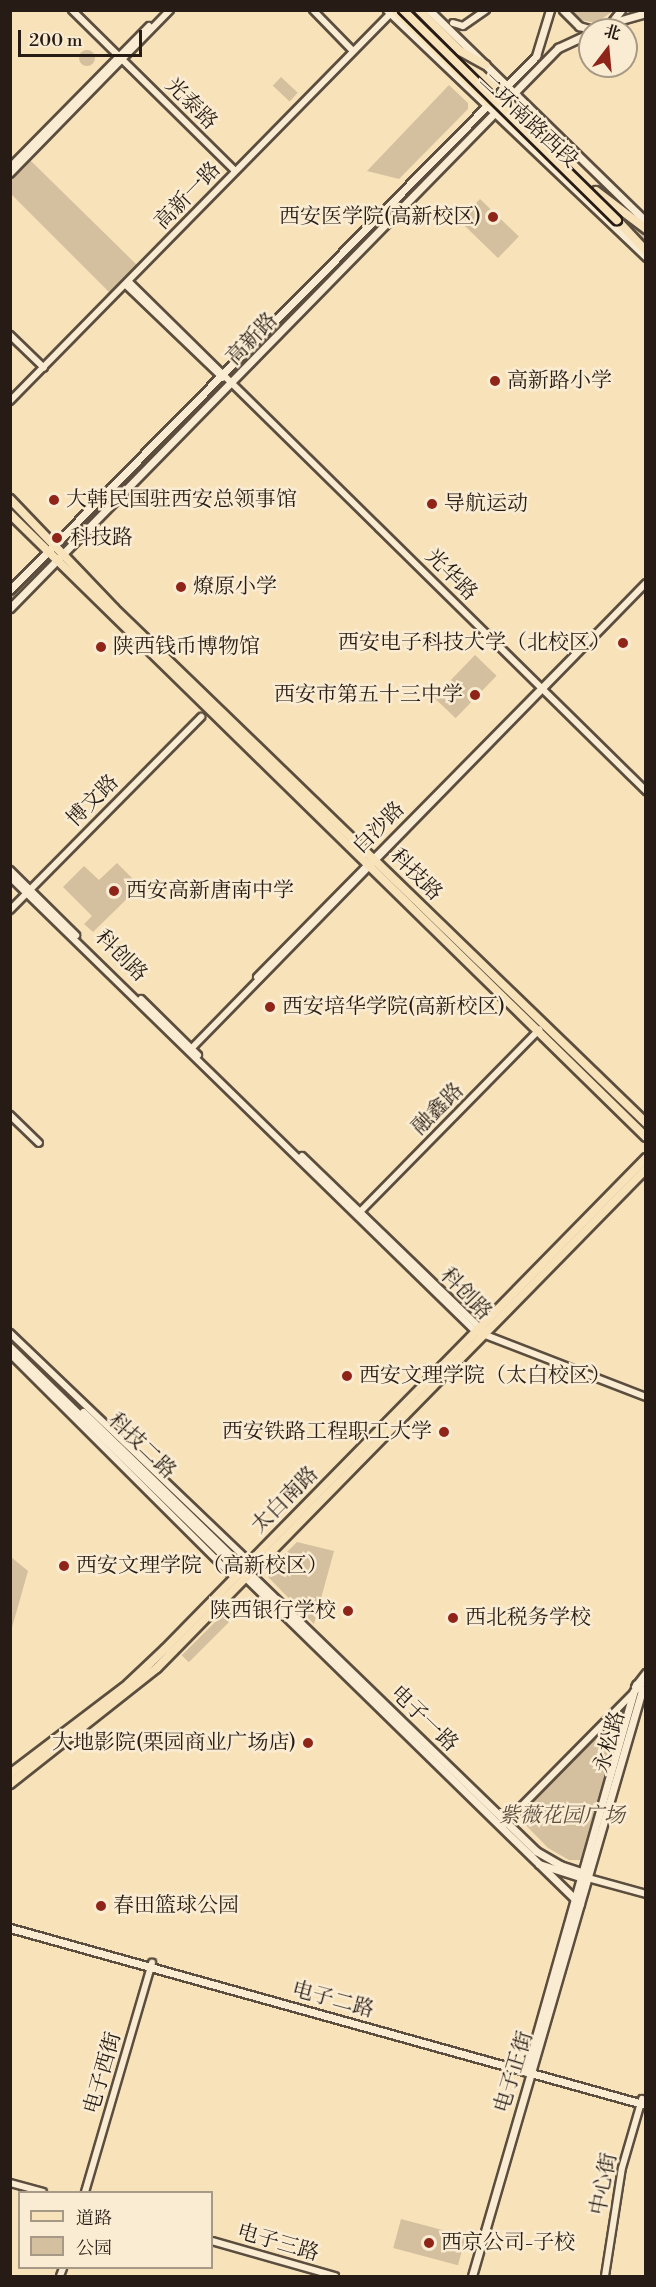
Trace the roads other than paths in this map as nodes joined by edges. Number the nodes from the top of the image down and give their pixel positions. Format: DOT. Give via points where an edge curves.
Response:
graph roads {
  1 [pos="72,10"];
  2 [pos="164,10"];
  3 [pos="170,10"];
  4 [pos="313,10"];
  5 [pos="403,10"];
  6 [pos="411,10"];
  7 [pos="419,10"];
  8 [pos="429,10"];
  9 [pos="486,10"];
  10 [pos="550,10"];
  11 [pos="563,10"];
  12 [pos="636,10"];
  13 [pos="391,12"];
  14 [pos="645,14"];
  15 [pos="625,18"];
  16 [pos="453,23"];
  17 [pos="578,25"];
  18 [pos="578,38"];
  19 [pos="353,51"];
  20 [pos="120,58"];
  21 [pos="485,65"];
  22 [pos="507,84"];
  23 [pos="515,92"];
  24 [pos="487,104"];
  25 [pos="496,112"];
  26 [pos="10,167"];
  27 [pos="235,171"];
  28 [pos="10,174"];
  29 [pos="645,222"];
  30 [pos="645,229"];
  31 [pos="645,251"];
  32 [pos="645,257"];
  33 [pos="128,283"];
  34 [pos="10,335"];
  35 [pos="44,368"];
  36 [pos="222,375"];
  37 [pos="231,383"];
  38 [pos="10,401"];
  39 [pos="10,499"];
  40 [pos="10,514"];
  41 [pos="55,544"];
  42 [pos="48,552"];
  43 [pos="59,559"];
  44 [pos="645,583"];
  45 [pos="10,590"];
  46 [pos="10,608"];
  47 [pos="542,689"];
  48 [pos="201,717"];
  49 [pos="645,791"];
  50 [pos="372,862"];
  51 [pos="10,870"];
  52 [pos="10,877"];
  53 [pos="29,891"];
  54 [pos="10,910"];
  55 [pos="541,1027"];
  56 [pos="189,1049"];
  57 [pos="10,1115"];
  58 [pos="645,1123"];
  59 [pos="645,1137"];
  60 [pos="39,1143"];
  61 [pos="645,1158"];
  62 [pos="645,1169"];
  63 [pos="358,1214"];
  64 [pos="480,1331"];
  65 [pos="10,1333"];
  66 [pos="10,1341"];
  67 [pos="10,1347"];
  68 [pos="10,1354"];
  69 [pos="645,1397"];
  70 [pos="244,1571"];
  71 [pos="645,1673"];
  72 [pos="645,1680"];
  73 [pos="636,1687"];
  74 [pos="10,1774"];
  75 [pos="10,1784"];
  76 [pos="506,1822"];
  77 [pos="500,1828"];
  78 [pos="535,1862"];
  79 [pos="584,1876"];
  80 [pos="645,1894"];
  81 [pos="577,1901"];
  82 [pos="10,1926"];
  83 [pos="151,1964"];
  84 [pos="530,2069"];
  85 [pos="644,2102"];
  86 [pos="10,2183"];
  87 [pos="37,2191"];
  88 [pos="86,2191"];
  89 [pos="213,2241"];
  90 [pos="336,2277"];
  91 [pos="467,2277"];
  92 [pos="472,2277"];
  93 [pos="605,2277"];
  1 -- 20 [label="street, 光泰路"];
  2 -- 20 [label="street"];
  3 -- 20 [label="street"];
  4 -- 19 [label="street"];
  5 -- 31 [label="main road, 二环南路西段, bridge"];
  6 -- 30 [label="main road, 二环南路西段" via="596,191"];
  7 -- 21 [label="main road" via="460,51"];
  8 -- 21 [label="main road, 二环南路西段"];
  9 -- 16 [label="street" via="463,26"];
  10 -- 22 [label="main road, 高新路" via="539,51"];
  11 -- 17 [label="main road"];
  12 -- 14 [label="main road"];
  13 -- 19 [label="street, 高新一路"];
  13 -- 24 [label="main road"];
  14 -- 15 [label="main road, 高新路"];
  18 -- 23 [label="main road, 高新路" via="558,48"];
  19 -- 27 [label="street, 高新一路"];
  20 -- 26 [label="street"];
  20 -- 27 [label="street, 光泰路"];
  20 -- 28 [label="street"];
  21 -- 22 [label="main road, 二环南路西段"];
  22 -- 23 [label="main road, 二环南路西段"];
  22 -- 24 [label="main road, 高新路"];
  23 -- 25 [label="main road, 高新路"];
  23 -- 29 [label="main road, 二环南路西段"];
  24 -- 25 [label="main road, 二环南路西段"];
  24 -- 36 [label="main road, 高新路"];
  25 -- 32 [label="main road, 二环南路西段"];
  25 -- 37 [label="main road, 高新路"];
  27 -- 33 [label="street, 高新一路"];
  33 -- 35 [label="street, 高新一路"];
  33 -- 36 [label="street, 光华路"];
  34 -- 35 [label="street"];
  35 -- 38 [label="street, 高新一路"];
  36 -- 37 [label="street, 光华路"];
  36 -- 41 [label="main road, 高新路"];
  37 -- 43 [label="main road, 高新路"];
  37 -- 47 [label="street, 光华路"];
  39 -- 41 [label="main road, 科技路"];
  40 -- 42 [label="main road, 科技路"];
  41 -- 42 [label="main road, 高新路"];
  41 -- 43 [label="main road, 科技路"];
  42 -- 43 [label="main road, 科技路"];
  42 -- 45 [label="main road, 高新路"];
  43 -- 46 [label="main road, 高新路"];
  43 -- 50 [label="main road, 科技路"];
  44 -- 47 [label="street, 白沙路"];
  47 -- 49 [label="street, 光华路"];
  47 -- 50 [label="street, 白沙路"];
  48 -- 53 [label="street, 博文路"];
  50 -- 55 [label="main road, 科技路"];
  50 -- 56 [label="street, 白沙路"];
  51 -- 53 [label="street, 科创路"];
  52 -- 53 [label="street, 科创路"];
  53 -- 54 [label="street, 博文路"];
  53 -- 56 [label="street, 科创路"];
  55 -- 58 [label="main road, 科技路"];
  55 -- 59 [label="main road, 科技路"];
  55 -- 63 [label="street, 融鑫路"];
  56 -- 63 [label="street, 科创路"];
  57 -- 60 [label="street"];
  61 -- 64 [label="main road, 太白南路"];
  62 -- 64 [label="main road, 太白南路"];
  63 -- 64 [label="street, 科创路"];
  64 -- 69 [label="street"];
  64 -- 70 [label="main road, 太白南路"];
  65 -- 70 [label="street"];
  66 -- 70 [label="main road, 科技二路"];
  67 -- 70 [label="main road, 科技二路"];
  68 -- 70 [label="street"];
  70 -- 74 [label="main road, 太白南路" via="128,1684"];
  70 -- 75 [label="main road, 太白南路" via="149,1675"];
  70 -- 76 [label="main road, 电子一路"];
  70 -- 77 [label="main road, 电子一路"];
  71 -- 73 [label="street, 永松路"];
  72 -- 73 [label="street, 永松路"];
  73 -- 76 [label="street"];
  73 -- 79 [label="main road, 永松路"];
  76 -- 77 [label="street"];
  76 -- 79 [label="main road, 电子一路" via="547,1859"];
  77 -- 78 [label="main road, 电子一路"];
  78 -- 79 [label="main road, 电子一路"];
  78 -- 81 [label="main road, 电子一路"];
  79 -- 80 [label="street, 电子一路"];
  79 -- 81 [label="main road, 电子正街"];
  81 -- 84 [label="main road, 电子正街"];
  82 -- 83 [label="main road, 电子二路"];
  83 -- 84 [label="main road, 电子二路"];
  83 -- 88 [label="street, 电子西街"];
  84 -- 85 [label="main road, 电子二路"];
  84 -- 91 [label="main road, 电子正街"];
  84 -- 92 [label="main road, 电子正街"];
  85 -- 93 [label="street, 中心街" via="622,2168"];
  86 -- 87 [label="street"];
  89 -- 90 [label="street, 电子三路"];
}
